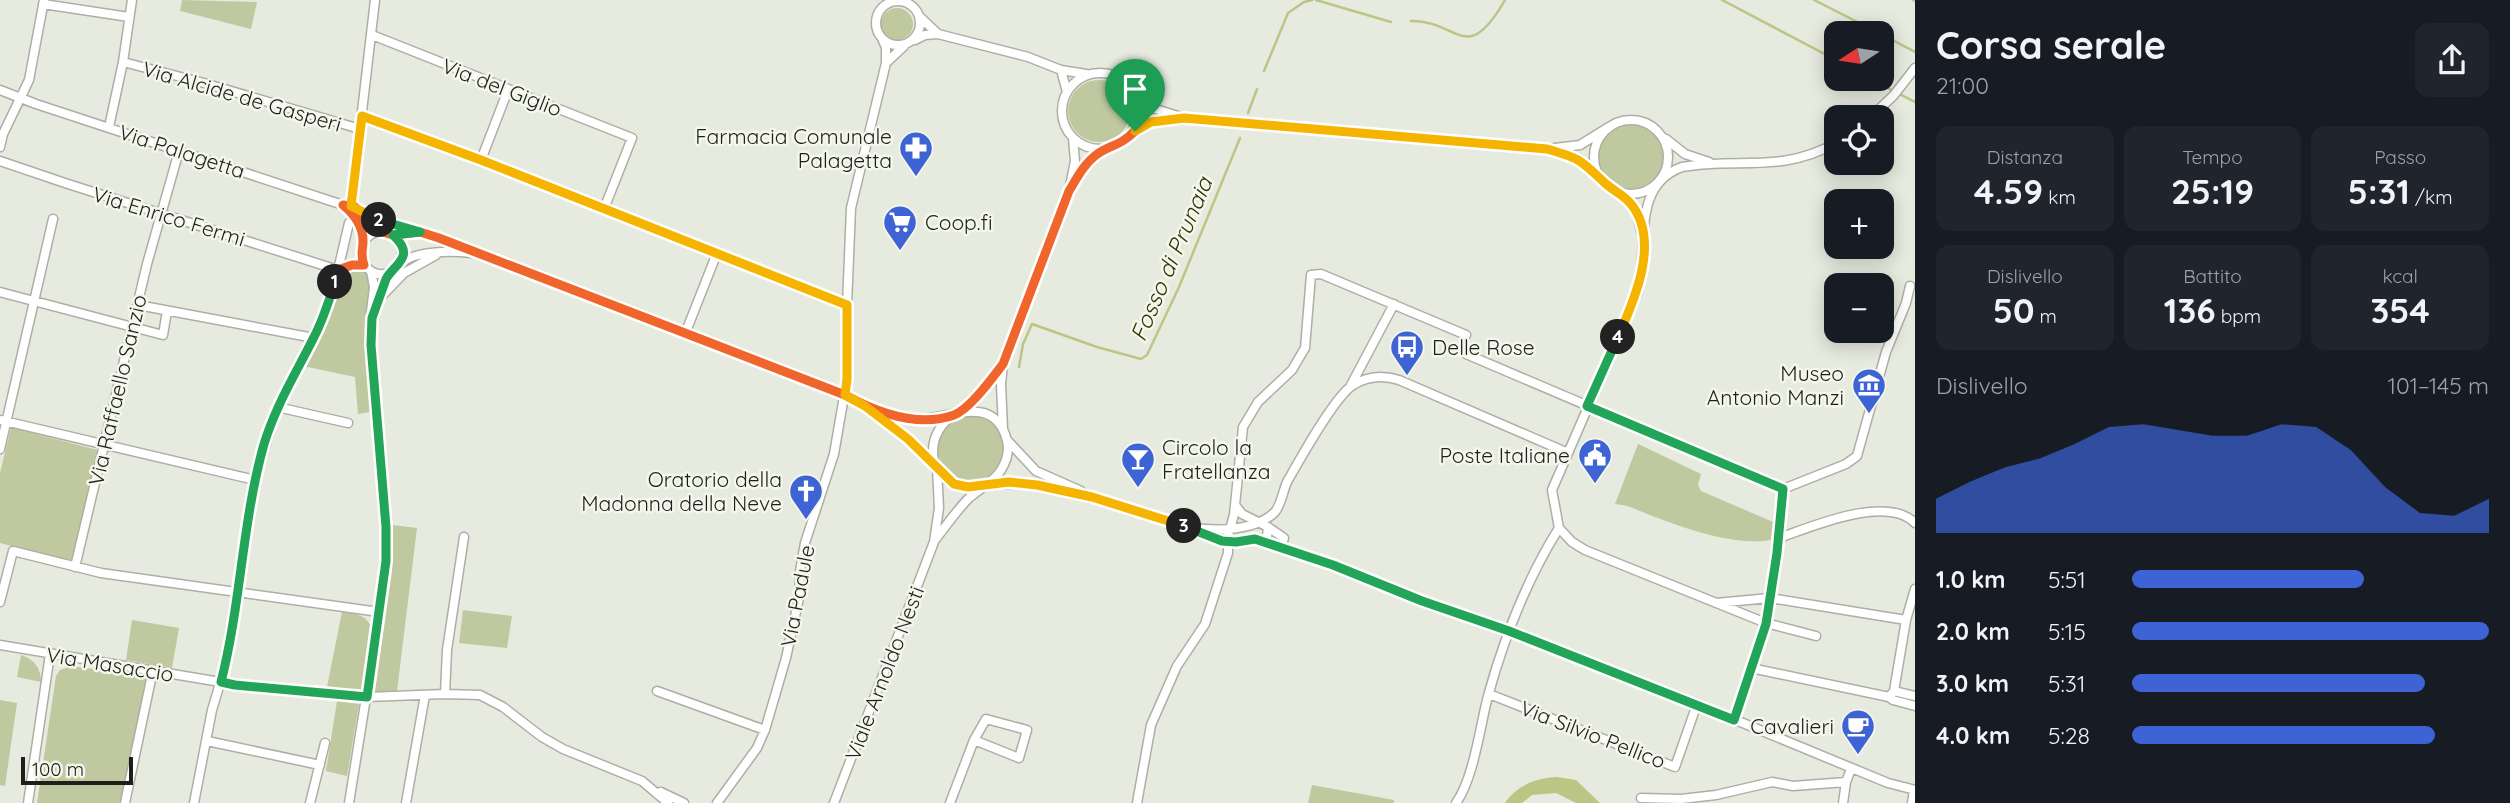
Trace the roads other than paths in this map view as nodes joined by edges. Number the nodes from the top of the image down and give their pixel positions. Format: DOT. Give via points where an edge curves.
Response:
graph roads {
  1 [pos="132,0"];
  2 [pos="375,0"];
  3 [pos="44,2"];
  4 [pos="129,17"];
  5 [pos="920,17"];
  6 [pos="938,34"];
  7 [pos="372,35"];
  8 [pos="881,38"];
  9 [pos="909,43"];
  10 [pos="123,62"];
  11 [pos="886,62"];
  12 [pos="1915,68"];
  13 [pos="1060,69"];
  14 [pos="1089,74"];
  15 [pos="0,90"];
  16 [pos="508,90"];
  17 [pos="1067,92"];
  18 [pos="1136,97"];
  19 [pos="20,99"];
  20 [pos="1884,105"];
  21 [pos="362,116"];
  22 [pos="1184,118"];
  23 [pos="109,127"];
  24 [pos="1609,127"];
  25 [pos="360,129"];
  26 [pos="1659,132"];
  27 [pos="2,135"];
  28 [pos="1130,135"];
  29 [pos="1073,138"];
  30 [pos="0,147"];
  31 [pos="1824,148"];
  32 [pos="1110,149"];
  33 [pos="1547,149"];
  34 [pos="179,150"];
  35 [pos="481,160"];
  36 [pos="0,161"];
  37 [pos="1723,164"];
  38 [pos="1658,182"];
  39 [pos="1610,187"];
  40 [pos="1069,191"];
  41 [pos="350,206"];
  42 [pos="604,209"];
  43 [pos="160,213"];
  44 [pos="53,219"];
  45 [pos="349,223"];
  46 [pos="382,232"];
  47 [pos="420,232"];
  48 [pos="393,235"];
  49 [pos="364,242"];
  50 [pos="1644,247"];
  51 [pos="441,252"];
  52 [pos="717,253"];
  53 [pos="478,254"];
  54 [pos="401,263"];
  55 [pos="368,268"];
  56 [pos="338,270"];
  57 [pos="389,273"];
  58 [pos="1910,286"];
  59 [pos="0,292"];
  60 [pos="379,299"];
  61 [pos="36,300"];
  62 [pos="1394,304"];
  63 [pos="138,305"];
  64 [pos="847,305"];
  65 [pos="167,311"];
  66 [pos="372,318"];
  67 [pos="132,327"];
  68 [pos="685,334"];
  69 [pos="1466,335"];
  70 [pos="314,338"];
  71 [pos="1466,354"];
  72 [pos="1003,364"];
  73 [pos="1350,387"];
  74 [pos="845,395"];
  75 [pos="865,406"];
  76 [pos="1587,406"];
  77 [pos="277,407"];
  78 [pos="955,414"];
  79 [pos="4,421"];
  80 [pos="348,423"];
  81 [pos="1003,429"];
  82 [pos="1007,440"];
  83 [pos="105,445"];
  84 [pos="0,449"];
  85 [pos="1566,452"];
  86 [pos="936,465"];
  87 [pos="255,480"];
  88 [pos="986,484"];
  89 [pos="1783,489"];
  90 [pos="1092,497"];
  91 [pos="1235,505"];
  92 [pos="1258,522"];
  93 [pos="1915,523"];
  94 [pos="1268,527"];
  95 [pos="1193,528"];
  96 [pos="1559,528"];
  97 [pos="1230,530"];
  98 [pos="464,537"];
  99 [pos="1779,538"];
  100 [pos="1260,541"];
  101 [pos="933,542"];
  102 [pos="1229,542"];
  103 [pos="1280,549"];
  104 [pos="75,567"];
  105 [pos="1915,589"];
  106 [pos="237,592"];
  107 [pos="1770,598"];
  108 [pos="0,602"];
  109 [pos="1714,603"];
  110 [pos="379,612"];
  111 [pos="1906,620"];
  112 [pos="1766,624"];
  113 [pos="1509,631"];
  114 [pos="1816,636"];
  115 [pos="0,645"];
  116 [pos="50,654"];
  117 [pos="1751,668"];
  118 [pos="153,670"];
  119 [pos="221,682"];
  120 [pos="235,685"];
  121 [pos="657,691"];
  122 [pos="445,694"];
  123 [pos="1489,694"];
  124 [pos="1892,694"];
  125 [pos="425,695"];
  126 [pos="1915,696"];
  127 [pos="367,697"];
  128 [pos="1697,704"];
  129 [pos="1915,706"];
  130 [pos="214,707"];
  131 [pos="1734,720"];
  132 [pos="765,730"];
  133 [pos="974,740"];
  134 [pos="207,741"];
  135 [pos="325,743"];
  136 [pos="320,765"];
  137 [pos="1851,768"];
  138 [pos="1846,782"];
  139 [pos="652,788"];
  140 [pos="1914,790"];
  141 [pos="1640,798"];
  142 [pos="28,803"];
  143 [pos="125,803"];
  144 [pos="194,803"];
  145 [pos="310,803"];
  146 [pos="349,803"];
  147 [pos="406,803"];
  148 [pos="668,803"];
  149 [pos="684,803"];
  150 [pos="718,803"];
  151 [pos="834,803"];
  152 [pos="950,803"];
  153 [pos="1137,803"];
  154 [pos="1456,803"];
  155 [pos="1843,803"];
  156 [pos="1912,803"];
  1 -- 4 [label="street"];
  2 -- 7 [label="street"];
  3 -- 4 [label="street"];
  3 -- 19 [label="street" via="33,66"];
  4 -- 10 [label="street"];
  5 -- 6 [label="street"];
  5 -- 8 [label="street" via="906,2 887,4 876,20"];
  5 -- 9 [label="street" via="920,30"];
  6 -- 9 [label="street"];
  6 -- 13 [label="street"];
  7 -- 16 [label="street, Via del Giglio"];
  7 -- 21 [label="street"];
  8 -- 9 [label="street" via="892,45"];
  8 -- 11 [label="street"];
  9 -- 11 [label="street"];
  10 -- 23 [label="street"];
  10 -- 25 [label="street, Via Alcide de Gasperi"];
  11 -- 64 [label="street, Via Padule" via="851,208"];
  12 -- 20 [label="street"];
  13 -- 14 [label="street"];
  13 -- 17 [label="street"];
  14 -- 17 [label="street"];
  14 -- 18 [label="street" via="1118,77"];
  15 -- 19 [label="street, Via Palagetta"];
  16 -- 35 [label="street"];
  16 -- 42 [label="street, Via del Giglio" via="632,138"];
  17 -- 29 [label="street" via="1062,116"];
  18 -- 22 [label="street" via="1146,106"];
  18 -- 28 [label="street" via="1138,116"];
  19 -- 23 [label="street, Via Palagetta"];
  19 -- 27 [label="street"];
  21 -- 25 [label="street"];
  21 -- 35 [label="street"];
  22 -- 28 [label="street" via="1151,122"];
  22 -- 33 [label="street"];
  23 -- 34 [label="street, Via Palagetta"];
  24 -- 26 [label="street" via="1640,121"];
  24 -- 33 [label="street" via="1580,145"];
  24 -- 39 [label="street" via="1599,139 1594,161"];
  25 -- 41 [label="street"];
  26 -- 37 [label="street" via="1685,155"];
  26 -- 38 [label="street" via="1668,162"];
  27 -- 30 [label="street"];
  28 -- 32 [label="street"];
  29 -- 32 [label="street" via="1091,149"];
  29 -- 40 [label="street" via="1075,161"];
  31 -- 37 [label="street" via="1780,162"];
  32 -- 40 [label="street" via="1092,158"];
  33 -- 39 [label="street" via="1579,159"];
  34 -- 41 [label="street, Via Palagetta"];
  34 -- 43 [label="street, Via Raffaello Sanzio"];
  35 -- 42 [label="street"];
  36 -- 43 [label="street, Via Enrico Fermi"];
  37 -- 38 [label="street" via="1682,167"];
  38 -- 39 [label="street" via="1638,193"];
  38 -- 50 [label="street" via="1646,203"];
  39 -- 50 [label="street" via="1636,211"];
  40 -- 72 [label="street"];
  41 -- 46 [label="street, Via Palagetta"];
  41 -- 47 [label="street, Via Palagetta"];
  41 -- 49 [label="street"];
  42 -- 52 [label="street"];
  43 -- 56 [label="street, Via Enrico Fermi"];
  43 -- 63 [label="street, Via Raffaello Sanzio"];
  44 -- 61 [label="street"];
  45 -- 56 [label="street"];
  46 -- 48 [label="street, Via Palagetta"];
  46 -- 49 [label="street"];
  47 -- 48 [label="street, Via Palagetta"];
  47 -- 53 [label="street, Via Palagetta"];
  48 -- 54 [label="street" via="402,247"];
  49 -- 55 [label="street" via="361,252"];
  50 -- 76 [label="street" via="1637,294"];
  51 -- 53 [label="street, Via Palagetta"];
  51 -- 54 [label="street, Via Palagetta"];
  51 -- 60 [label="street" via="404,273"];
  52 -- 64 [label="street"];
  52 -- 68 [label="street"];
  53 -- 68 [label="street, Via Palagetta"];
  54 -- 57 [label="street, Via Palagetta"];
  55 -- 56 [label="street" via="352,265"];
  55 -- 57 [label="street"];
  55 -- 66 [label="street" via="374,282"];
  56 -- 70 [label="street"];
  57 -- 60 [label="street"];
  58 -- 89 [label="street" via="1857,456"];
  59 -- 61 [label="street"];
  60 -- 66 [label="street"];
  61 -- 67 [label="street"];
  61 -- 79 [label="street"];
  62 -- 69 [label="street"];
  62 -- 73 [label="street"];
  62 -- 91 [label="street" via="1321,274 1311,275 1305,348 1292,370 1263,396 1245,421"];
  63 -- 65 [label="street"];
  63 -- 67 [label="street, Via Raffaello Sanzio"];
  64 -- 74 [label="street, Via Padule"];
  65 -- 67 [label="street" via="163,335"];
  65 -- 70 [label="street"];
  66 -- 110 [label="street" via="386,527"];
  67 -- 83 [label="street, Via Raffaello Sanzio"];
  68 -- 74 [label="street, Via Palagetta"];
  70 -- 77 [label="street"];
  71 -- 76 [label="street"];
  72 -- 78 [label="street"];
  72 -- 81 [label="street"];
  73 -- 85 [label="street" via="1390,377"];
  73 -- 92 [label="street" via="1307,448 1276,511"];
  74 -- 75 [label="street, Via Palagetta"];
  74 -- 132 [label="street, Via Padule" via="834,454 801,559 799,598"];
  75 -- 78 [label="street, Via Palagetta" via="911,418"];
  75 -- 86 [label="street, Via Palagetta"];
  76 -- 85 [label="street"];
  76 -- 89 [label="street"];
  77 -- 80 [label="street"];
  77 -- 87 [label="street"];
  78 -- 81 [label="street, Via Palagetta" via="983,412"];
  78 -- 86 [label="street" via="935,436"];
  79 -- 83 [label="street"];
  79 -- 84 [label="street"];
  81 -- 82 [label="street, Via Palagetta"];
  82 -- 88 [label="street" via="1004,466"];
  82 -- 90 [label="street, Via Palagetta" via="1036,471"];
  83 -- 87 [label="street"];
  83 -- 104 [label="street, Via Raffaello Sanzio"];
  85 -- 96 [label="street" via="1552,490"];
  86 -- 88 [label="street, Via Palagetta" via="954,484"];
  86 -- 101 [label="street, Viale Arnoldo Nesti" via="939,508"];
  87 -- 106 [label="street"];
  88 -- 90 [label="street, Via Palagetta" via="1024,483"];
  88 -- 101 [label="street, Viale Arnoldo Nesti"];
  89 -- 99 [label="street"];
  90 -- 95 [label="street, Via Palagetta"];
  91 -- 92 [label="street"];
  91 -- 97 [label="street"];
  92 -- 94 [label="street"];
  92 -- 97 [label="street, Via Palagetta"];
  93 -- 99 [label="street" via="1888,512 1865,512"];
  94 -- 100 [label="street" via="1267,537"];
  94 -- 103 [label="street" via="1284,538"];
  95 -- 97 [label="street, Via Palagetta"];
  95 -- 102 [label="street, Via Palagetta"];
  96 -- 109 [label="street" via="1585,550"];
  96 -- 113 [label="street"];
  97 -- 102 [label="street"];
  98 -- 122 [label="street"];
  99 -- 107 [label="street"];
  100 -- 102 [label="street"];
  100 -- 103 [label="street"];
  101 -- 151 [label="street, Viale Arnoldo Nesti"];
  102 -- 153 [label="street" via="1205,624 1177,666 1151,725"];
  103 -- 113 [label="street"];
  104 -- 106 [label="street"];
  104 -- 108 [label="street" via="13,551"];
  105 -- 111 [label="street"];
  106 -- 110 [label="street"];
  106 -- 119 [label="street"];
  107 -- 109 [label="street"];
  107 -- 111 [label="street"];
  107 -- 112 [label="street"];
  109 -- 112 [label="street"];
  110 -- 127 [label="street"];
  111 -- 124 [label="street"];
  112 -- 114 [label="street"];
  112 -- 117 [label="street"];
  113 -- 123 [label="street"];
  113 -- 128 [label="street"];
  115 -- 116 [label="street, Via Masaccio"];
  116 -- 118 [label="street, Via Masaccio"];
  116 -- 142 [label="street"];
  117 -- 124 [label="street"];
  117 -- 131 [label="street"];
  118 -- 119 [label="street, Via Masaccio"];
  118 -- 143 [label="street"];
  119 -- 120 [label="street, Via Masaccio"];
  119 -- 130 [label="street"];
  120 -- 127 [label="street, Via Masaccio"];
  120 -- 130 [label="street"];
  121 -- 132 [label="street"];
  122 -- 125 [label="street, Via Masaccio"];
  122 -- 139 [label="street, Via Masaccio" via="487,697 563,749 632,775"];
  123 -- 128 [label="street, Via Silvio Pellico" via="1675,766"];
  123 -- 154 [label="street" via="1465,789"];
  124 -- 126 [label="street"];
  124 -- 129 [label="street" via="1893,700"];
  125 -- 127 [label="street, Via Masaccio"];
  125 -- 147 [label="street"];
  127 -- 146 [label="street"];
  128 -- 131 [label="street"];
  130 -- 134 [label="street"];
  131 -- 137 [label="street"];
  132 -- 150 [label="street, Via Padule"];
  133 -- 133 [label="street" via="986,719 1027,730 1018,758"];
  133 -- 152 [label="street"];
  134 -- 136 [label="street"];
  134 -- 144 [label="street"];
  135 -- 136 [label="street"];
  136 -- 145 [label="street"];
  137 -- 138 [label="street"];
  137 -- 140 [label="street"];
  138 -- 141 [label="street" via="1793,786 1772,782 1716,795"];
  138 -- 155 [label="street"];
  139 -- 148 [label="street"];
  139 -- 149 [label="street"];
  140 -- 156 [label="street"];
}
